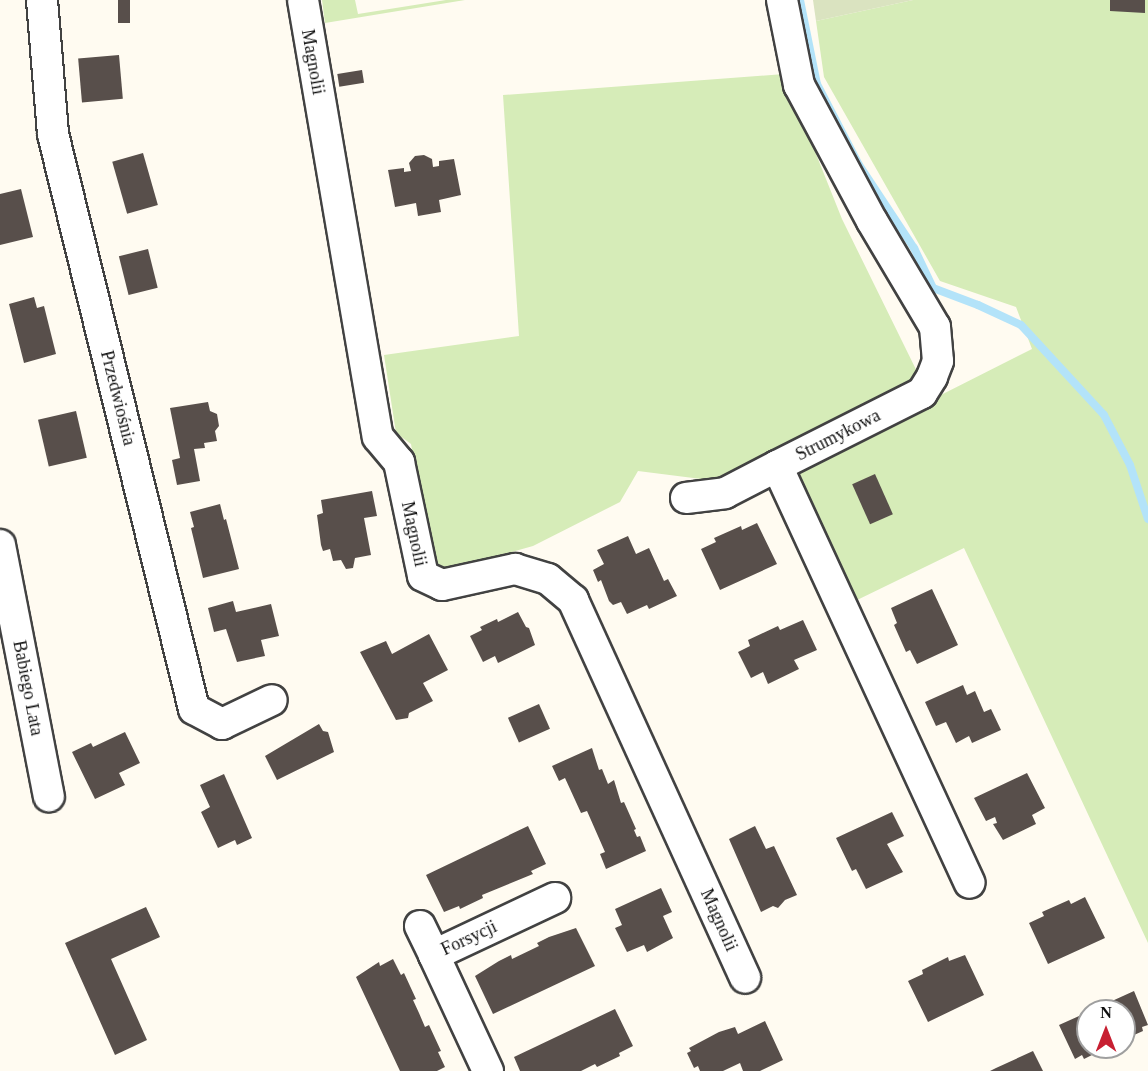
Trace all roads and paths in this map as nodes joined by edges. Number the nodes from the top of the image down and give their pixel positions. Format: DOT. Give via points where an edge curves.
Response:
graph roads {
  1 [pos="42,0"];
  2 [pos="303,0"];
  3 [pos="782,0"];
  4 [pos="777,466"];
  5 [pos="686,498"];
  6 [pos="0,544"];
  7 [pos="272,700"];
  8 [pos="49,796"];
  9 [pos="970,883"];
  10 [pos="555,898"];
  11 [pos="420,926"];
  12 [pos="434,955"];
  13 [pos="745,978"];
  14 [pos="488,1071"];
  1 -- 7 [label="street, Przedwiośnia" via="53,134 195,709 222,724"];
  2 -- 13 [label="street, Magnolii" via="378,437 399,462 423,576 442,585 515,569 548,579 573,600"];
  3 -- 4 [label="street, Strumykowa" via="799,85 935,327 938,361 922,393"];
  4 -- 5 [label="street" via="725,492"];
  4 -- 9 [label="street, Strumykowa"];
  6 -- 8 [label="street, Babiego Lata"];
  10 -- 12 [label="street, Forsycji"];
  11 -- 12 [label="street"];
  12 -- 14 [label="street, Forsycji"];
}
